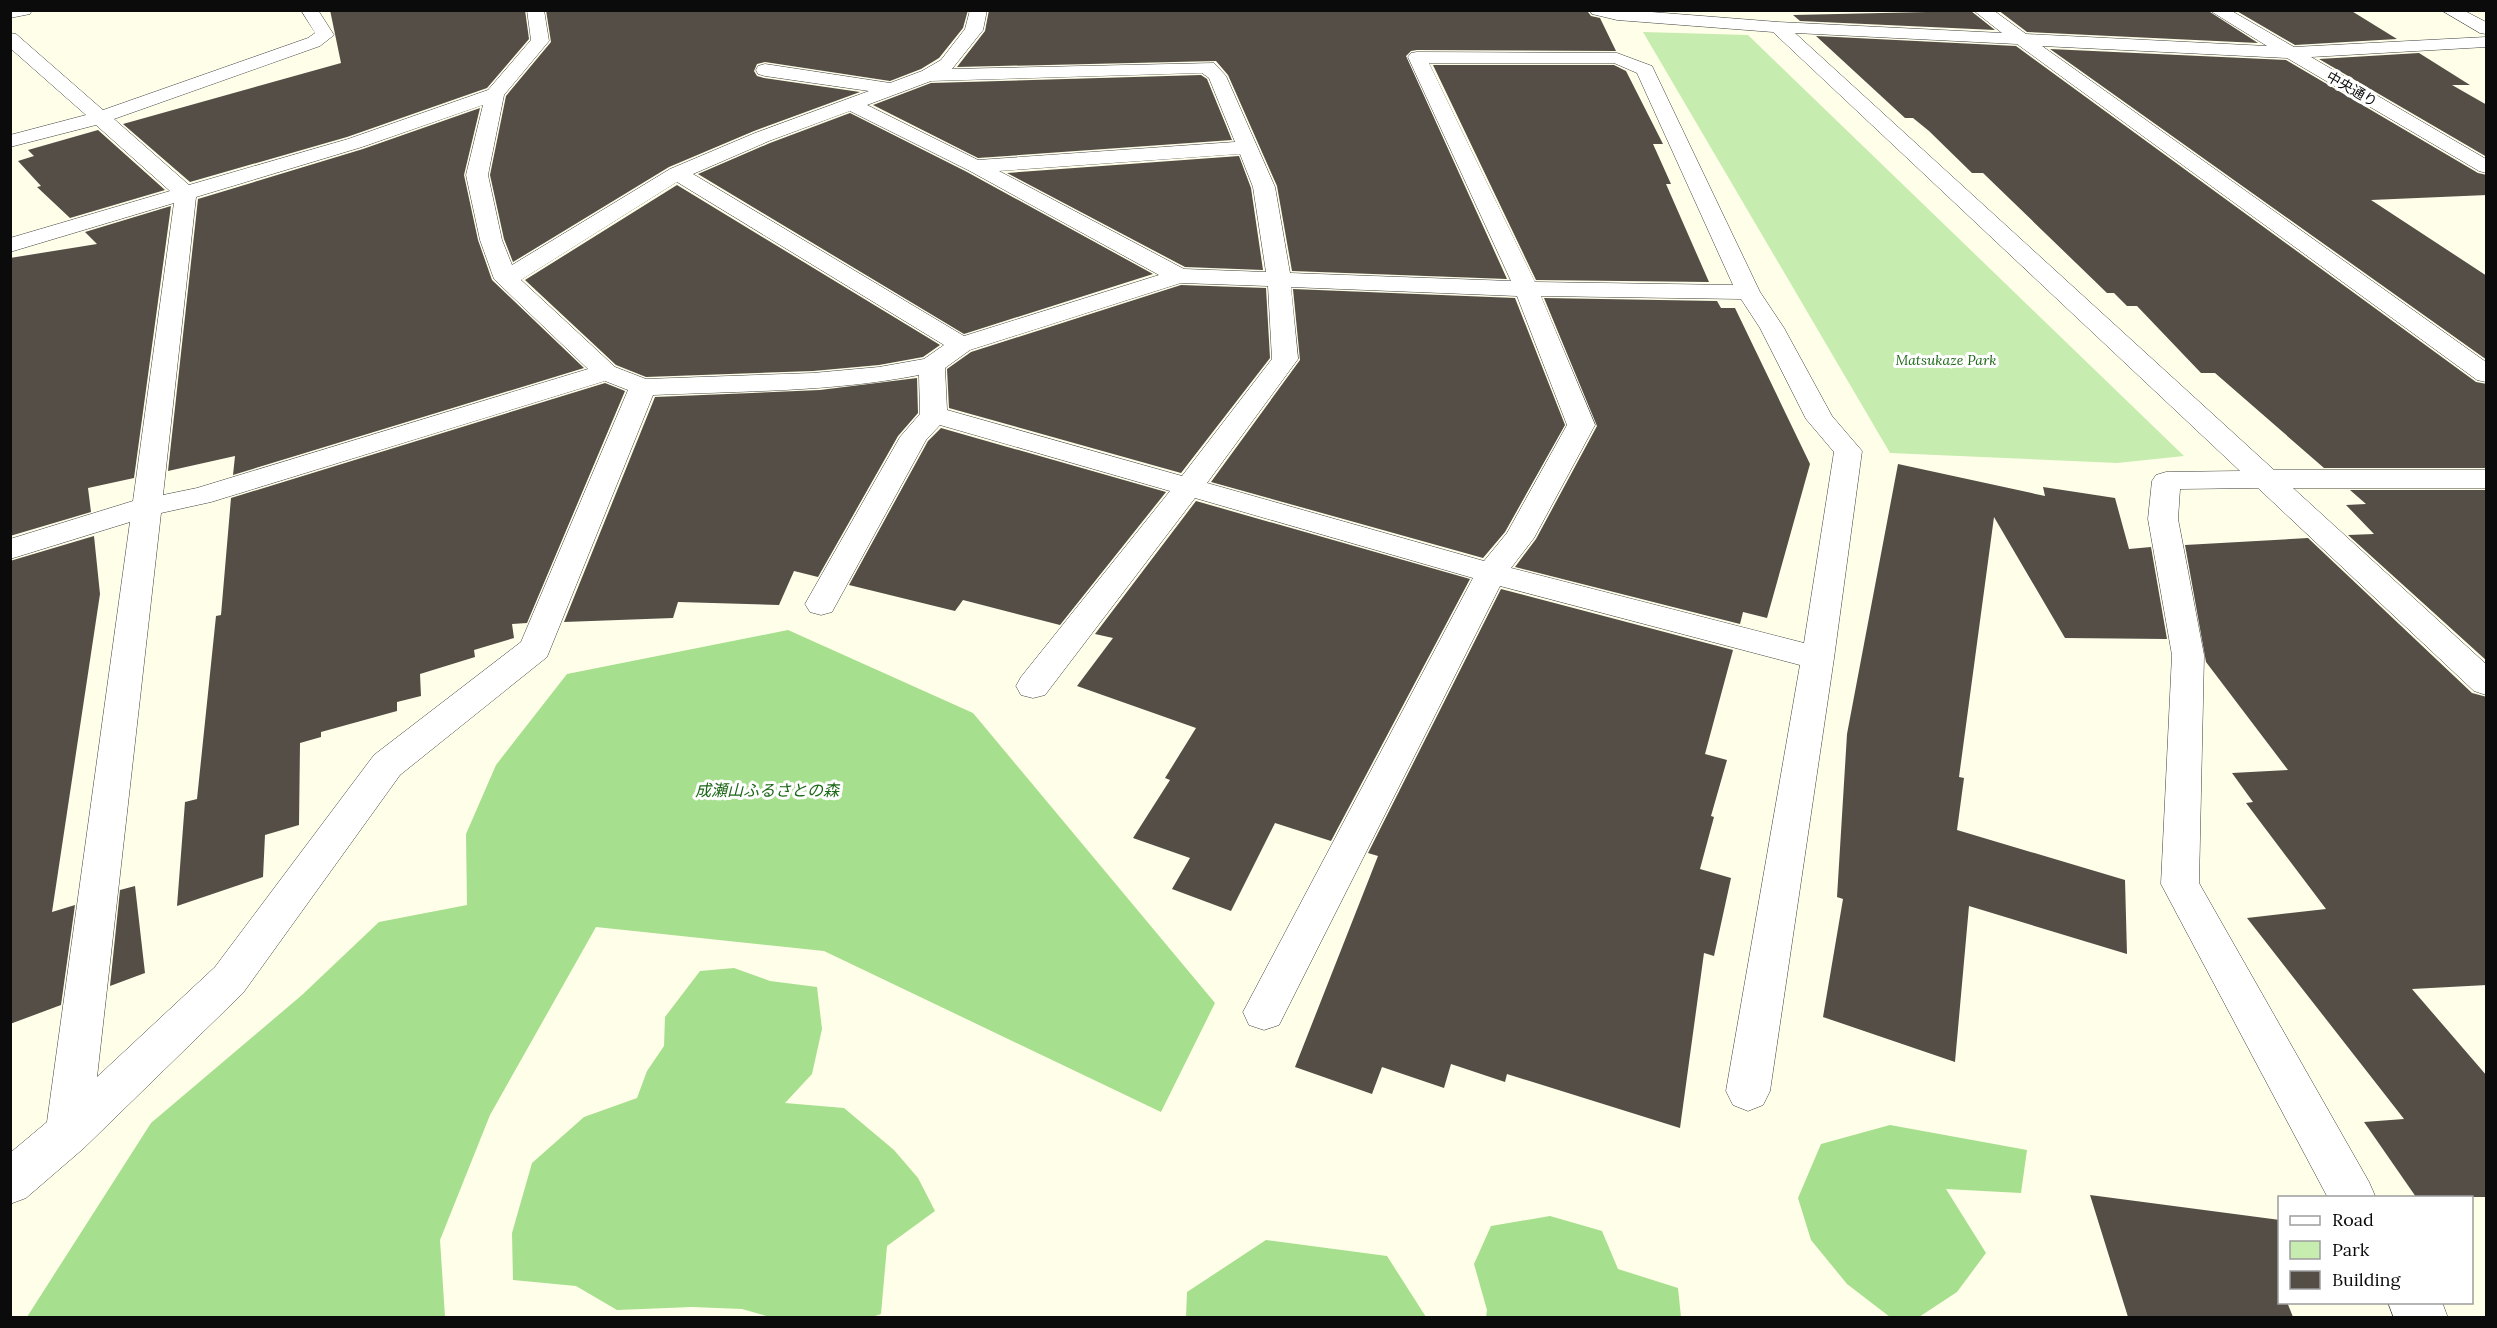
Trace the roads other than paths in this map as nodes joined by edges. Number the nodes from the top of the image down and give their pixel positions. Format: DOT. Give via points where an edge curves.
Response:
graph roads {
  1 [pos="24,10"];
  2 [pos="309,10"];
  3 [pos="535,10"];
  4 [pos="979,10"];
  5 [pos="1598,10"];
  6 [pos="1981,10"];
  7 [pos="2217,10"];
  8 [pos="2449,10"];
  9 [pos="10,13"];
  10 [pos="1665,15"];
  11 [pos="1778,27"];
  12 [pos="2487,28"];
  13 [pos="10,38"];
  14 [pos="2021,39"];
  15 [pos="2487,42"];
  16 [pos="2290,52"];
  17 [pos="765,70"];
  18 [pos="929,75"];
  19 [pos="893,89"];
  20 [pos="495,94"];
  21 [pos="851,104"];
  22 [pos="102,117"];
  23 [pos="10,141"];
  24 [pos="1249,147"];
  25 [pos="975,166"];
  26 [pos="2487,167"];
  27 [pos="677,173"];
  28 [pos="186,194"];
  29 [pos="10,245"];
  30 [pos="1179,276"];
  31 [pos="506,279"];
  32 [pos="1279,280"];
  33 [pos="1526,289"];
  34 [pos="1748,292"];
  35 [pos="961,345"];
  36 [pos="932,364"];
  37 [pos="606,372"];
  38 [pos="2487,374"];
  39 [pos="643,387"];
  40 [pos="934,415"];
  41 [pos="2265,479"];
  42 [pos="2487,479"];
  43 [pos="1189,487"];
  44 [pos="146,507"];
  45 [pos="10,549"];
  46 [pos="1491,573"];
  47 [pos="821,604"];
  48 [pos="1818,658"];
  49 [pos="2487,683"];
  50 [pos="1033,686"];
  51 [pos="1264,1012"];
  52 [pos="1748,1091"];
  53 [pos="68,1133"];
  54 [pos="10,1182"];
  55 [pos="2352,1196"];
  56 [pos="2414,1304"];
  57 [pos="2424,1317"];
  1 -- 9 [label="street"];
  2 -- 22 [label="street" via="325,35 314,42"];
  3 -- 20 [label="street" via="540,41"];
  4 -- 18 [label="street" via="974,30 947,63"];
  5 -- 10 [label="street" via="1617,15"];
  6 -- 14 [label="street"];
  7 -- 16 [label="street, 中央通り"];
  8 -- 12 [label="street"];
  10 -- 11 [label="street"];
  11 -- 14 [label="street"];
  11 -- 41 [label="street"];
  13 -- 22 [label="street"];
  14 -- 16 [label="street"];
  14 -- 38 [label="street"];
  15 -- 16 [label="street"];
  16 -- 26 [label="street, 中央通り"];
  17 -- 19 [label="street"];
  18 -- 19 [label="street"];
  18 -- 24 [label="street" via="1207,67 1217,76"];
  19 -- 21 [label="street"];
  20 -- 28 [label="street" via="355,143"];
  20 -- 31 [label="street" via="477,175 491,240"];
  21 -- 25 [label="street"];
  21 -- 27 [label="street"];
  22 -- 23 [label="street"];
  22 -- 28 [label="street"];
  24 -- 25 [label="street"];
  24 -- 32 [label="street" via="1264,187"];
  25 -- 30 [label="street"];
  27 -- 31 [label="street"];
  27 -- 35 [label="street"];
  28 -- 29 [label="street"];
  28 -- 44 [label="street"];
  30 -- 32 [label="street"];
  30 -- 35 [label="street"];
  31 -- 37 [label="street"];
  32 -- 33 [label="street"];
  32 -- 43 [label="street" via="1285,359"];
  33 -- 34 [label="street"];
  33 -- 34 [label="street" via="1417,57 1617,58 1645,70"];
  33 -- 46 [label="street" via="1581,425 1519,538"];
  34 -- 48 [label="street" via="1772,328 1820,419 1848,451"];
  35 -- 36 [label="street"];
  36 -- 39 [label="street" via="879,375 813,381"];
  36 -- 40 [label="street"];
  37 -- 39 [label="street"];
  37 -- 44 [label="street" via="201,496"];
  39 -- 53 [label="street" via="535,649 387,765 230,980"];
  40 -- 43 [label="street"];
  40 -- 47 [label="street" via="914,437"];
  41 -- 42 [label="street"];
  41 -- 49 [label="street"];
  41 -- 55 [label="street" via="2166,482 2163,519 2188,655 2180,884"];
  43 -- 46 [label="street"];
  43 -- 50 [label="street"];
  44 -- 45 [label="street"];
  44 -- 53 [label="street"];
  46 -- 48 [label="street"];
  46 -- 51 [label="street"];
  48 -- 52 [label="street"];
  53 -- 54 [label="street"];
  56 -- 57 [label="street"];
}
